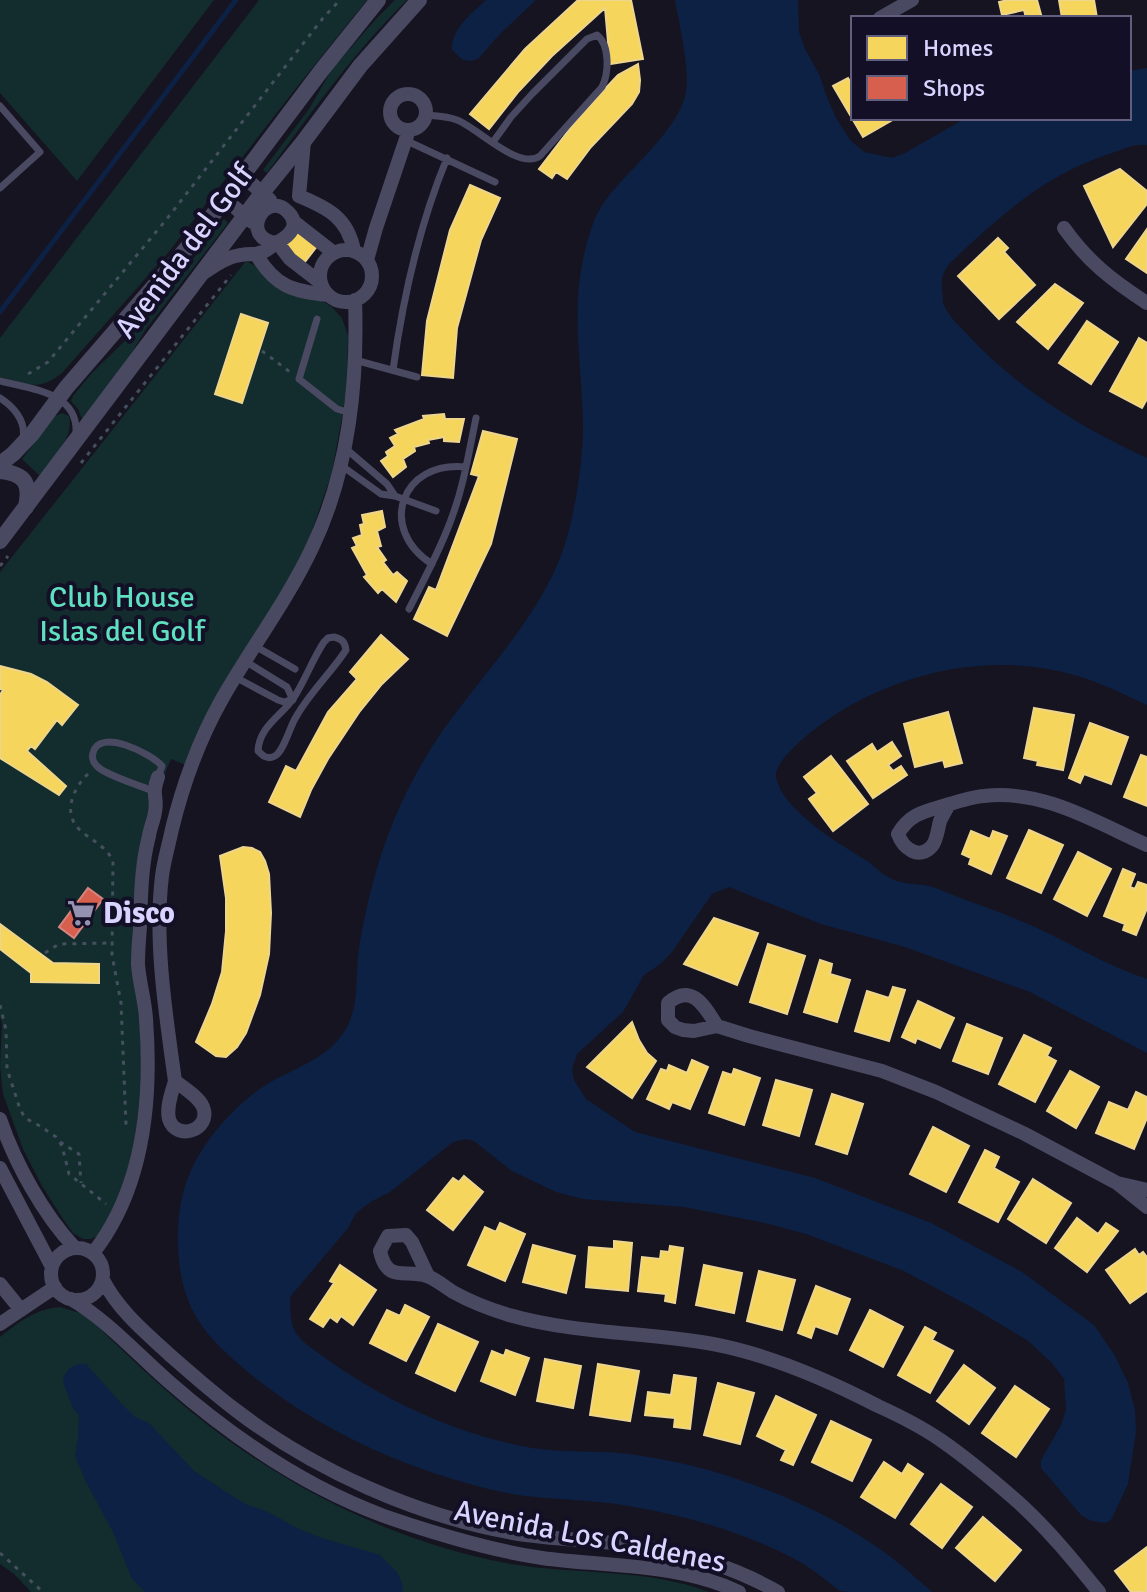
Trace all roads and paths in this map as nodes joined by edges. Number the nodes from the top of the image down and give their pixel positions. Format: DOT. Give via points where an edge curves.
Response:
graph roads {
  1 [pos="340,0"];
  2 [pos="378,0"];
  3 [pos="419,0"];
  4 [pos="912,0"];
  5 [pos="884,16"];
  6 [pos="0,106"];
  7 [pos="425,115"];
  8 [pos="407,135"];
  9 [pos="304,141"];
  10 [pos="493,142"];
  11 [pos="447,158"];
  12 [pos="242,175"];
  13 [pos="495,182"];
  14 [pos="0,188"];
  15 [pos="262,193"];
  16 [pos="299,196"];
  17 [pos="225,199"];
  18 [pos="276,206"];
  19 [pos="245,215"];
  20 [pos="293,220"];
  21 [pos="257,227"];
  22 [pos="1064,228"];
  23 [pos="276,242"];
  24 [pos="354,251"];
  25 [pos="334,253"];
  26 [pos="256,254"];
  27 [pos="367,260"];
  28 [pos="201,274"];
  29 [pos="325,289"];
  30 [pos="355,300"];
  31 [pos="1147,303"];
  32 [pos="317,319"];
  33 [pos="262,351"];
  34 [pos="355,360"];
  35 [pos="393,370"];
  36 [pos="417,377"];
  37 [pos="299,379"];
  38 [pos="0,381"];
  39 [pos="14,384"];
  40 [pos="0,398"];
  41 [pos="58,398"];
  42 [pos="351,413"];
  43 [pos="476,418"];
  44 [pos="21,446"];
  45 [pos="71,448"];
  46 [pos="345,448"];
  47 [pos="0,464"];
  48 [pos="75,466"];
  49 [pos="341,466"];
  50 [pos="466,467"];
  51 [pos="0,471"];
  52 [pos="395,496"];
  53 [pos="405,500"];
  54 [pos="25,509"];
  55 [pos="436,511"];
  56 [pos="6,545"];
  57 [pos="432,564"];
  58 [pos="0,566"];
  59 [pos="409,609"];
  60 [pos="255,646"];
  61 [pos="245,661"];
  62 [pos="295,669"];
  63 [pos="235,677"];
  64 [pos="293,700"];
  65 [pos="303,704"];
  66 [pos="96,766"];
  67 [pos="156,784"];
  68 [pos="949,804"];
  69 [pos="1147,845"];
  70 [pos="112,943"];
  71 [pos="45,953"];
  72 [pos="0,1005"];
  73 [pos="717,1026"];
  74 [pos="175,1081"];
  75 [pos="0,1119"];
  76 [pos="127,1129"];
  77 [pos="58,1141"];
  78 [pos="0,1168"];
  79 [pos="81,1183"];
  80 [pos="1117,1183"];
  81 [pos="1147,1190"];
  82 [pos="1147,1207"];
  83 [pos="118,1214"];
  84 [pos="75,1248"];
  85 [pos="93,1253"];
  86 [pos="52,1267"];
  87 [pos="428,1276"];
  88 [pos="103,1280"];
  89 [pos="0,1284"];
  90 [pos="55,1287"];
  91 [pos="71,1299"];
  92 [pos="21,1310"];
  93 [pos="0,1324"];
  94 [pos="0,1553"];
  95 [pos="43,1592"];
  96 [pos="739,1592"];
  97 [pos="778,1592"];
  98 [pos="1099,1592"];
  1 -- 39 [label="path" via="48,362"];
  2 -- 12 [label="street, Avenida del Golf"];
  3 -- 9 [label="street, Avenida del Golf" via="360,66"];
  4 -- 5 [label="street"];
  6 -- 14 [label="lane" via="40,152"];
  7 -- 8 [label="street"];
  7 -- 8 [label="street" via="420,99 398,97 391,118"];
  7 -- 10 [label="lane" via="454,119"];
  8 -- 11 [label="lane"];
  8 -- 27 [label="street"];
  9 -- 15 [label="street, Avenida del Golf"];
  9 -- 16 [label="street"];
  10 -- 10 [label="lane" via="526,160 540,156 605,82 602,38 587,39"];
  11 -- 13 [label="lane"];
  11 -- 35 [label="lane" via="410,269"];
  12 -- 15 [label="street"];
  12 -- 17 [label="street, Avenida del Golf"];
  15 -- 18 [label="street"];
  15 -- 19 [label="street, Avenida del Golf"];
  16 -- 20 [label="street"];
  16 -- 24 [label="street" via="344,223"];
  17 -- 19 [label="street"];
  17 -- 41 [label="street, Avenida del Golf"];
  18 -- 20 [label="street"];
  18 -- 21 [label="street" via="262,212"];
  19 -- 21 [label="street"];
  19 -- 28 [label="street, Avenida del Golf"];
  20 -- 23 [label="street" via="292,232"];
  20 -- 25 [label="street"];
  21 -- 23 [label="street" via="266,240"];
  22 -- 31 [label="street" via="1091,262"];
  23 -- 26 [label="street"];
  23 -- 29 [label="street"];
  24 -- 25 [label="street"];
  24 -- 27 [label="street"];
  25 -- 29 [label="street" via="321,269"];
  26 -- 28 [label="street" via="226,258"];
  26 -- 29 [label="street" via="273,278 290,289"];
  26 -- 48 [label="path" via="231,275"];
  27 -- 30 [label="street" via="371,283"];
  28 -- 45 [label="street, Avenida del Golf"];
  29 -- 30 [label="street" via="341,301"];
  30 -- 34 [label="street"];
  32 -- 37 [label="lane"];
  33 -- 37 [label="path"];
  34 -- 35 [label="lane"];
  34 -- 42 [label="street"];
  35 -- 36 [label="lane"];
  37 -- 42 [label="lane" via="337,409"];
  38 -- 39 [label="lane"];
  39 -- 41 [label="lane"];
  40 -- 44 [label="lane" via="18,414 24,433"];
  41 -- 44 [label="street, Avenida del Golf"];
  41 -- 45 [label="lane" via="76,422"];
  42 -- 46 [label="street"];
  43 -- 50 [label="lane"];
  44 -- 47 [label="street, Avenida del Golf"];
  45 -- 54 [label="street, Avenida del Golf"];
  46 -- 49 [label="street"];
  46 -- 52 [label="lane"];
  49 -- 52 [label="lane" via="381,494"];
  49 -- 60 [label="street" via="313,546"];
  50 -- 53 [label="lane" via="432,470 415,480"];
  50 -- 57 [label="lane" via="453,517"];
  51 -- 54 [label="street" via="24,481 29,491"];
  52 -- 53 [label="lane"];
  53 -- 55 [label="lane"];
  53 -- 57 [label="lane" via="402,527 418,555"];
  54 -- 56 [label="street, Avenida del Golf"];
  56 -- 58 [label="path"];
  57 -- 59 [label="lane"];
  60 -- 61 [label="street"];
  60 -- 62 [label="lane"];
  61 -- 63 [label="street"];
  61 -- 64 [label="lane" via="287,687"];
  63 -- 64 [label="lane" via="278,700"];
  63 -- 74 [label="street" via="203,738 180,801 162,876 160,941"];
  64 -- 65 [label="lane"];
  64 -- 65 [label="lane" via="262,733 258,751 263,756 276,756"];
  64 -- 65 [label="lane" via="324,642 341,639 346,650"];
  66 -- 67 [label="lane"];
  66 -- 67 [label="lane" via="97,745 113,741 159,762"];
  66 -- 70 [label="path" via="76,787 71,807 78,829 113,861"];
  67 -- 83 [label="street" via="141,889 138,964 148,1045 146,1096 134,1169"];
  68 -- 69 [label="street" via="984,796 1040,799"];
  70 -- 71 [label="path" via="59,944"];
  70 -- 76 [label="path" via="121,1003"];
  72 -- 77 [label="path" via="7,1069 20,1109"];
  73 -- 80 [label="street" via="882,1071 936,1092"];
  75 -- 84 [label="street" via="34,1189"];
  77 -- 79 [label="path" via="69,1174"];
  77 -- 79 [label="path" via="79,1154"];
  78 -- 86 [label="street"];
  79 -- 83 [label="path"];
  80 -- 81 [label="street"];
  80 -- 82 [label="street"];
  83 -- 85 [label="street"];
  84 -- 85 [label="street"];
  84 -- 86 [label="street" via="61,1254"];
  85 -- 88 [label="street" via="102,1265"];
  86 -- 90 [label="street"];
  87 -- 98 [label="street" via="478,1305 510,1315 563,1327 714,1345 841,1387 941,1440 1019,1503"];
  88 -- 91 [label="street" via="87,1298"];
  88 -- 97 [label="street, Avenida Los Caldenes" via="127,1316 238,1412 358,1482 450,1519 547,1538 657,1549 721,1565"];
  89 -- 92 [label="street"];
  90 -- 91 [label="street"];
  90 -- 92 [label="street"];
  91 -- 96 [label="street, Avenida Los Caldenes" via="248,1443 298,1475 380,1514 490,1548 658,1569"];
  92 -- 93 [label="street"];
  94 -- 95 [label="path"];
}
